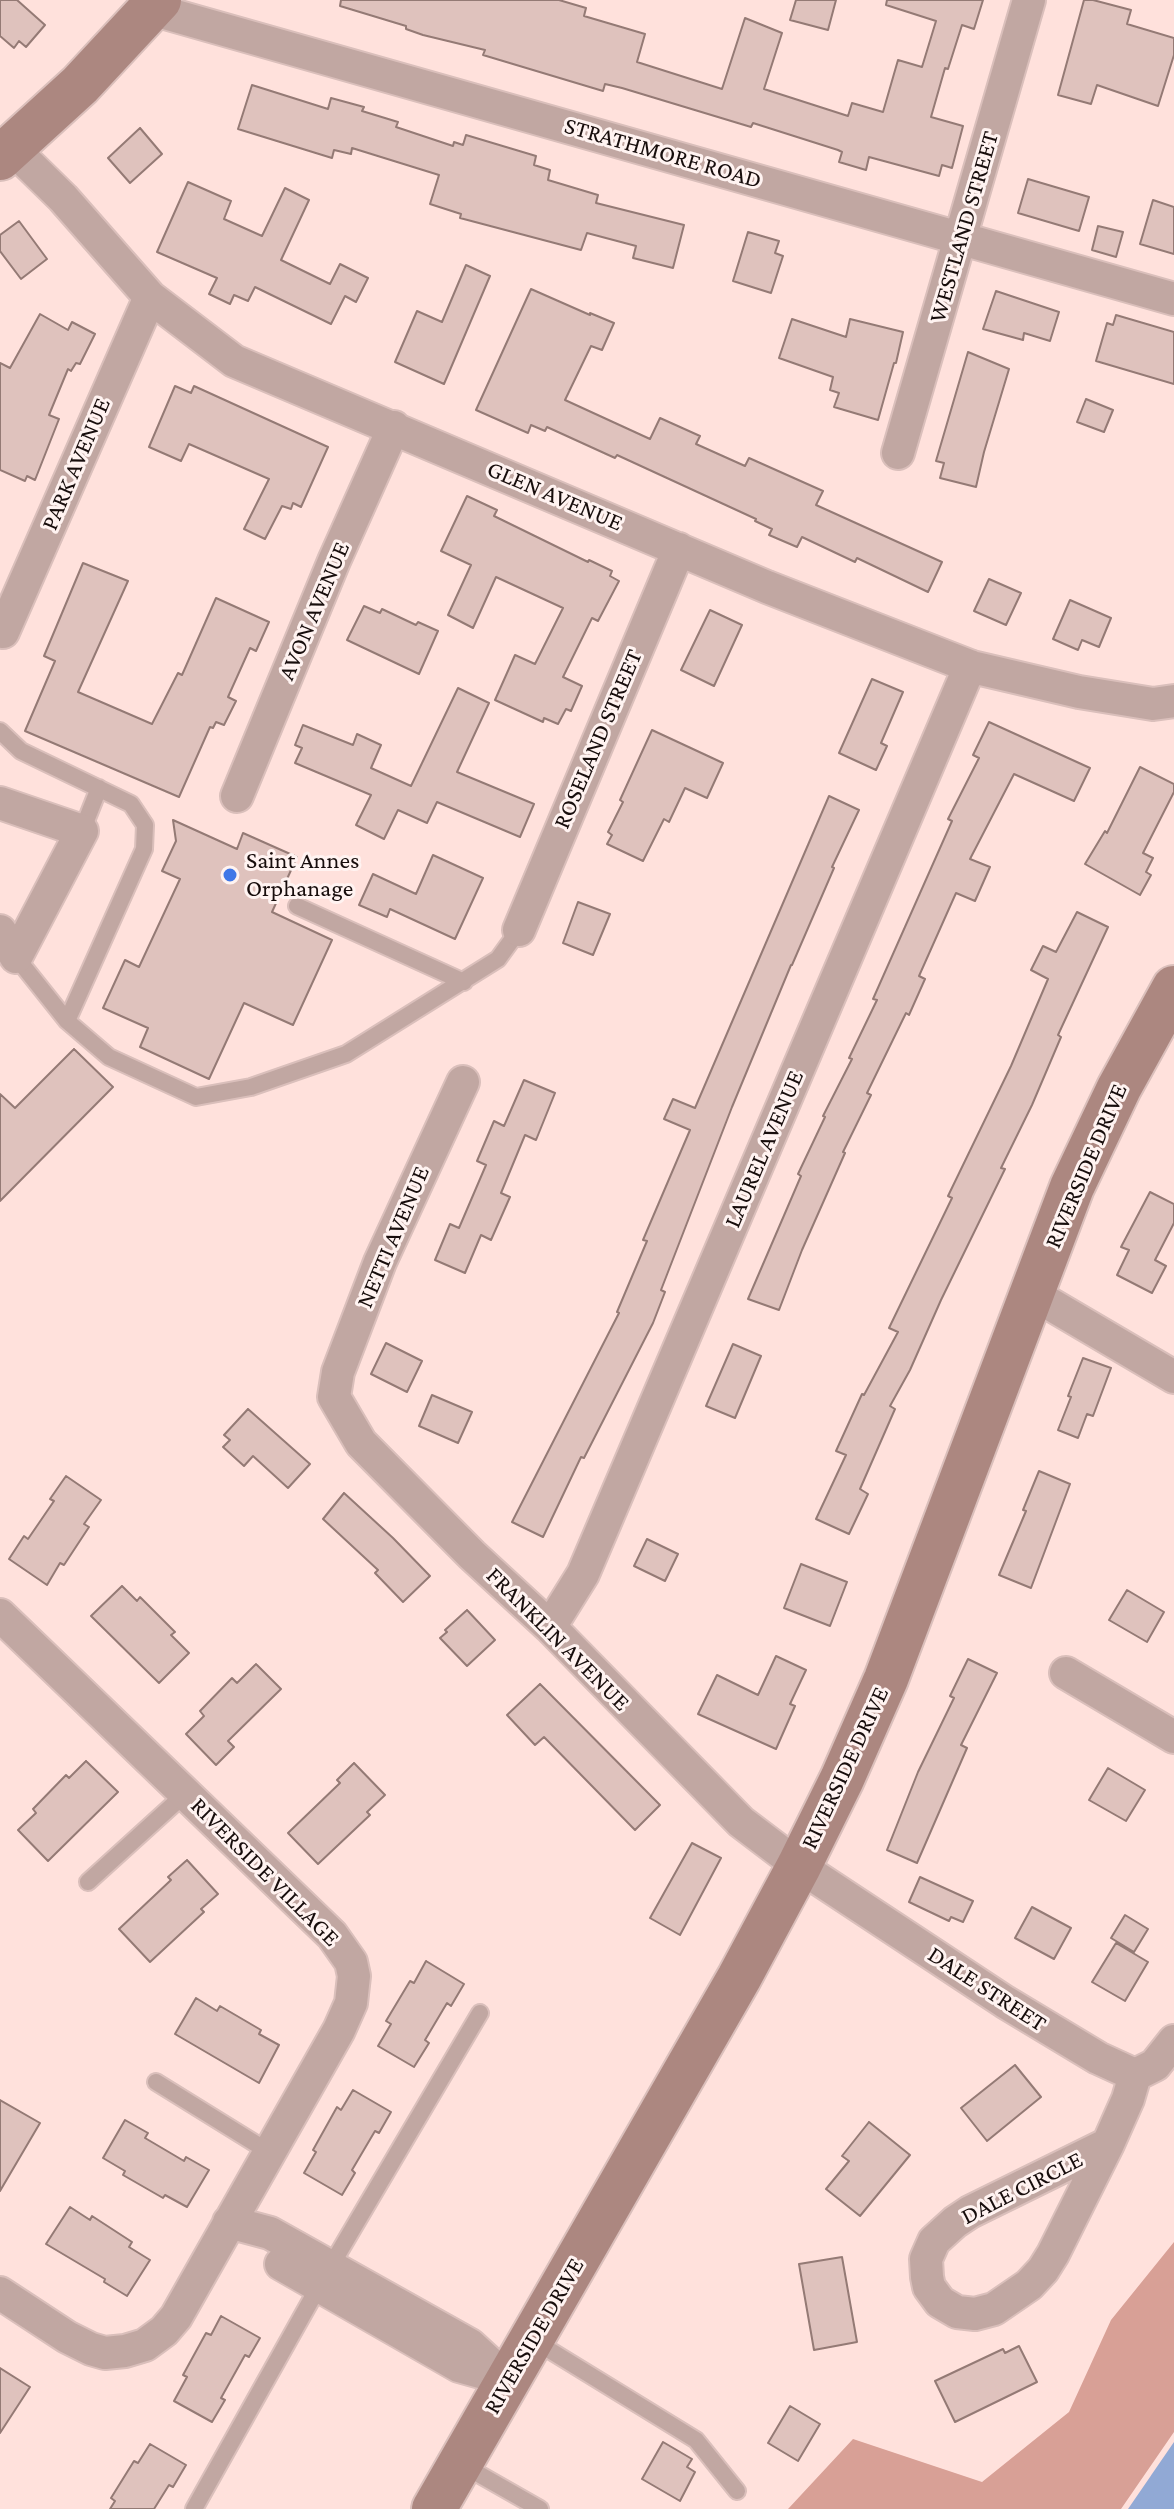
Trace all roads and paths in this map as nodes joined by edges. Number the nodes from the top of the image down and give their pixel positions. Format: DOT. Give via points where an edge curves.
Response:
graph roads {
  1 [pos="1029,0"];
  2 [pos="155,4"];
  3 [pos="6,153"];
  4 [pos="961,238"];
  5 [pos="150,297"];
  6 [pos="1174,299"];
  7 [pos="394,427"];
  8 [pos="898,453"];
  9 [pos="679,549"];
  10 [pos="3,632"];
  11 [pos="970,666"];
  12 [pos="1174,701"];
  13 [pos="0,731"];
  14 [pos="99,788"];
  15 [pos="237,796"];
  16 [pos="0,803"];
  17 [pos="82,831"];
  18 [pos="297,906"];
  19 [pos="519,930"];
  20 [pos="8,944"];
  21 [pos="464,982"];
  22 [pos="1170,1003"];
  23 [pos="67,1021"];
  24 [pos="463,1082"];
  25 [pos="1033,1294"];
  26 [pos="1174,1377"];
  27 [pos="334,1397"];
  28 [pos="0,1615"];
  29 [pos="550,1627"];
  30 [pos="1066,1673"];
  31 [pos="1174,1737"];
  32 [pos="186,1793"];
  33 [pos="799,1866"];
  34 [pos="88,1882"];
  35 [pos="480,2013"];
  36 [pos="1174,2041"];
  37 [pos="1135,2075"];
  38 [pos="156,2082"];
  39 [pos="1108,2144"];
  40 [pos="269,2152"];
  41 [pos="229,2222"];
  42 [pos="325,2276"];
  43 [pos="0,2293"];
  44 [pos="532,2339"];
  45 [pos="508,2380"];
  46 [pos="461,2463"];
  47 [pos="737,2491"];
  48 [pos="194,2509"];
  49 [pos="434,2509"];
  50 [pos="540,2509"];
  1 -- 4 [label="street, WESTLAND STREET"];
  2 -- 3 [label="main road" via="80,85"];
  2 -- 4 [label="street, STRATHMORE ROAD"];
  3 -- 5 [label="street, GLEN AVENUE" via="63,198"];
  4 -- 6 [label="street, STRATHMORE ROAD"];
  4 -- 8 [label="street, WESTLAND STREET"];
  5 -- 7 [label="street, GLEN AVENUE" via="234,361"];
  5 -- 10 [label="street, PARK AVENUE"];
  7 -- 9 [label="street, GLEN AVENUE"];
  7 -- 15 [label="street, AVON AVENUE"];
  9 -- 11 [label="street, GLEN AVENUE"];
  9 -- 19 [label="street, ROSELAND STREET"];
  11 -- 12 [label="street, GLEN AVENUE" via="1079,692 1153,704"];
  11 -- 29 [label="street, LAUREL AVENUE" via="583,1574"];
  13 -- 14 [label="lane" via="21,751"];
  14 -- 17 [label="lane"];
  14 -- 23 [label="lane" via="131,804 145,825 144,849"];
  16 -- 17 [label="street"];
  17 -- 20 [label="street"];
  18 -- 21 [label="lane"];
  19 -- 21 [label="lane" via="498,959"];
  20 -- 23 [label="lane"];
  21 -- 23 [label="lane" via="346,1054 251,1087 196,1097 109,1057"];
  22 -- 25 [label="main road, RIVERSIDE DRIVE" via="1119,1088 1072,1187"];
  24 -- 27 [label="street, NETTI AVENUE" via="380,1262 338,1372"];
  25 -- 26 [label="street"];
  25 -- 33 [label="main road, RIVERSIDE DRIVE" via="886,1679"];
  27 -- 29 [label="street, FRANKLIN AVENUE" via="361,1443"];
  28 -- 32 [label="street, RIVERSIDE VILLAGE"];
  29 -- 33 [label="street, FRANKLIN AVENUE" via="741,1822"];
  30 -- 31 [label="street"];
  32 -- 34 [label="lane"];
  32 -- 40 [label="street, RIVERSIDE VILLAGE" via="332,1935 351,1962 351,2003"];
  33 -- 37 [label="street, DALE STREET" via="1077,2048"];
  33 -- 44 [label="main road, RIVERSIDE DRIVE"];
  35 -- 42 [label="lane"];
  36 -- 37 [label="street" via="1155,2065"];
  37 -- 39 [label="street, DALE CIRCLE"];
  38 -- 40 [label="lane"];
  39 -- 39 [label="street, DALE CIRCLE" via="1053,2254 1029,2285 994,2309 975,2314 940,2302 929,2287 926,2268 941,2234 996,2198"];
  40 -- 41 [label="street, RIVERSIDE VILLAGE"];
  41 -- 42 [label="street" via="260,2251"];
  41 -- 43 [label="street, RIVERSIDE VILLAGE" via="176,2317 145,2345 105,2353 91,2349"];
  42 -- 45 [label="street" via="459,2366"];
  42 -- 48 [label="lane"];
  44 -- 45 [label="main road, RIVERSIDE DRIVE"];
  44 -- 47 [label="lane" via="696,2440"];
  45 -- 46 [label="main road, RIVERSIDE DRIVE"];
  46 -- 49 [label="main road, RIVERSIDE DRIVE"];
  46 -- 50 [label="lane"];
}
